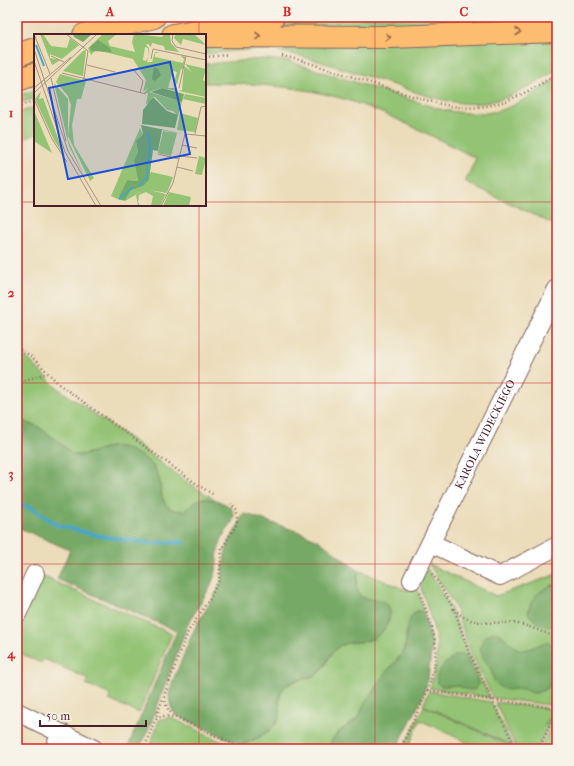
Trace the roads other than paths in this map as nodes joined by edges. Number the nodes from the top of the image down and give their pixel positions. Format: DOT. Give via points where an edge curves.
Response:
graph roads {
  1 [pos="107,17"];
  2 [pos="154,17"];
  3 [pos="273,17"];
  4 [pos="557,31"];
  5 [pos="74,34"];
  6 [pos="88,34"];
  7 [pos="179,34"];
  8 [pos="206,36"];
  9 [pos="34,50"];
  10 [pos="17,55"];
  11 [pos="34,74"];
  12 [pos="17,80"];
  13 [pos="557,289"];
  14 [pos="430,543"];
  15 [pos="557,546"];
  16 [pos="35,574"];
  17 [pos="416,585"];
  18 [pos="17,614"];
  19 [pos="17,712"];
  20 [pos="57,741"];
  21 [pos="94,749"];
  1 -- 5 [label="main road"];
  2 -- 6 [label="main road"];
  3 -- 7 [label="main road"];
  8 -- 4 [label="main road, one-way" via="390,37"];
  9 -- 10 [label="main road"];
  11 -- 12 [label="main road"];
  13 -- 14 [label="street, KAROLA WIDECKIEGO"];
  14 -- 15 [label="street" via="500,576"];
  14 -- 17 [label="street, KAROLA WIDECKIEGO"];
  16 -- 18 [label="street"];
  19 -- 20 [label="street"];
  20 -- 21 [label="street"];
}
